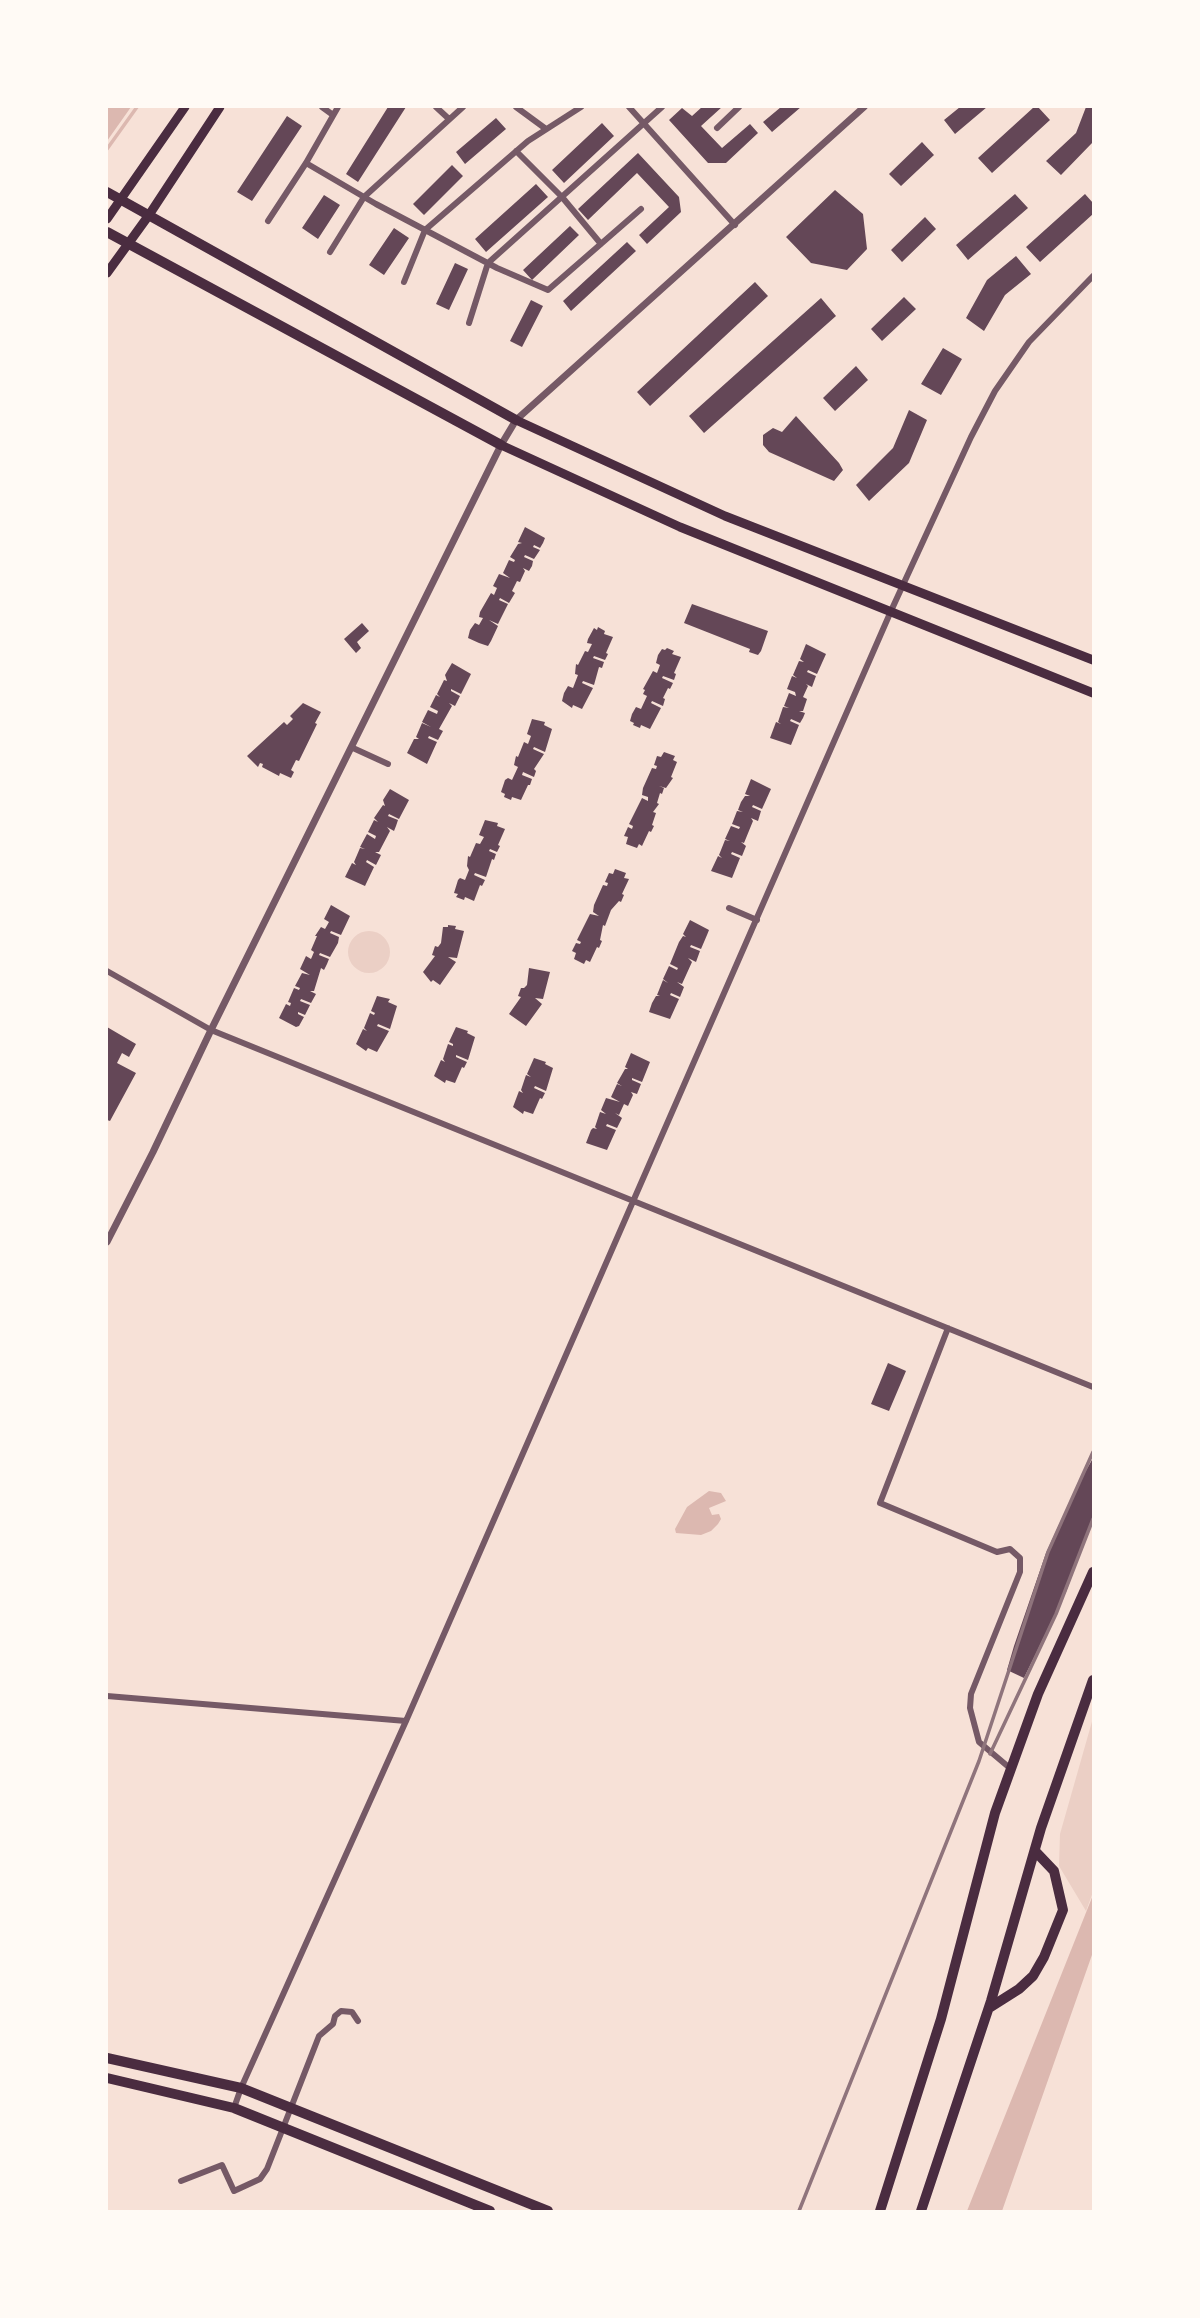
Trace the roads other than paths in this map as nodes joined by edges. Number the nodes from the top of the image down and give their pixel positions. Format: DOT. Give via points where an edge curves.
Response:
graph roads {
  1 [pos="185,107"];
  2 [pos="220,107"];
  3 [pos="322,107"];
  4 [pos="338,107"];
  5 [pos="436,107"];
  6 [pos="463,107"];
  7 [pos="516,107"];
  8 [pos="581,107"];
  9 [pos="629,107"];
  10 [pos="662,107"];
  11 [pos="739,107"];
  12 [pos="864,107"];
  13 [pos="333,115"];
  14 [pos="449,119"];
  15 [pos="643,124"];
  16 [pos="717,128"];
  17 [pos="546,129"];
  18 [pos="516,151"];
  19 [pos="306,163"];
  20 [pos="107,192"];
  21 [pos="364,197"];
  22 [pos="562,197"];
  23 [pos="120,199"];
  24 [pos="642,209"];
  25 [pos="149,215"];
  26 [pos="107,219"];
  27 [pos="268,221"];
  28 [pos="735,225"];
  29 [pos="425,230"];
  30 [pos="107,232"];
  31 [pos="127,243"];
  32 [pos="601,244"];
  33 [pos="330,252"];
  34 [pos="488,263"];
  35 [pos="107,272"];
  36 [pos="1093,276"];
  37 [pos="404,282"];
  38 [pos="469,323"];
  39 [pos="516,420"];
  40 [pos="501,445"];
  41 [pos="903,586"];
  42 [pos="891,611"];
  43 [pos="1093,660"];
  44 [pos="1093,693"];
  45 [pos="353,748"];
  46 [pos="388,764"];
  47 [pos="729,908"];
  48 [pos="757,920"];
  49 [pos="107,971"];
  50 [pos="211,1030"];
  51 [pos="633,1202"];
  52 [pos="107,1242"];
  53 [pos="948,1328"];
  54 [pos="1093,1387"];
  55 [pos="1093,1572"];
  56 [pos="1093,1680"];
  57 [pos="107,1696"];
  58 [pos="406,1721"];
  59 [pos="1011,1769"];
  60 [pos="1035,1851"];
  61 [pos="989,2008"];
  62 [pos="358,2021"];
  63 [pos="107,2058"];
  64 [pos="107,2078"];
  65 [pos="241,2088"];
  66 [pos="234,2108"];
  67 [pos="181,2181"];
  68 [pos="490,2211"];
  69 [pos="548,2211"];
  70 [pos="880,2211"];
  71 [pos="921,2211"];
  1 -- 23 [label="main road"];
  2 -- 25 [label="main road"];
  3 -- 13 [label="street"];
  4 -- 13 [label="street"];
  5 -- 14 [label="street"];
  6 -- 14 [label="street"];
  7 -- 17 [label="street"];
  8 -- 17 [label="street"];
  9 -- 15 [label="street"];
  10 -- 15 [label="street"];
  11 -- 16 [label="street"];
  12 -- 28 [label="street"];
  13 -- 19 [label="street"];
  14 -- 21 [label="street"];
  15 -- 22 [label="street"];
  15 -- 28 [label="street"];
  17 -- 18 [label="street"];
  18 -- 22 [label="street"];
  18 -- 29 [label="street"];
  19 -- 21 [label="street"];
  19 -- 27 [label="street"];
  20 -- 23 [label="main road"];
  21 -- 29 [label="street"];
  21 -- 33 [label="street"];
  22 -- 32 [label="street"];
  22 -- 34 [label="street"];
  23 -- 25 [label="main road"];
  23 -- 26 [label="main road"];
  24 -- 32 [label="street"];
  25 -- 31 [label="main road"];
  25 -- 39 [label="main road"];
  28 -- 39 [label="street"];
  29 -- 34 [label="street"];
  29 -- 37 [label="street"];
  30 -- 31 [label="main road"];
  31 -- 35 [label="main road"];
  31 -- 40 [label="main road"];
  32 -- 34 [label="street" via="548,290"];
  34 -- 38 [label="street"];
  36 -- 41 [label="street" via="1029,342 995,391"];
  39 -- 40 [label="street"];
  39 -- 41 [label="main road" via="725,516"];
  40 -- 42 [label="main road" via="680,527"];
  40 -- 45 [label="street"];
  41 -- 42 [label="street"];
  41 -- 43 [label="main road"];
  42 -- 44 [label="main road"];
  42 -- 48 [label="street"];
  45 -- 46 [label="street"];
  45 -- 50 [label="street"];
  47 -- 48 [label="street"];
  48 -- 51 [label="street"];
  49 -- 50 [label="street"];
  50 -- 51 [label="street"];
  50 -- 52 [label="street"];
  51 -- 53 [label="street"];
  51 -- 58 [label="street"];
  53 -- 54 [label="street"];
  53 -- 59 [label="street" via="880,1503 996,1552 1014,1551 1020,1558 1020,1572 971,1694 970,1708 979,1742"];
  55 -- 59 [label="main road" via="1038,1694"];
  56 -- 60 [label="main road"];
  57 -- 58 [label="street"];
  58 -- 65 [label="street"];
  59 -- 70 [label="main road" via="995,1813 941,2019"];
  60 -- 61 [label="main road"];
  60 -- 61 [label="main road" via="1054,1871 1063,1910 1033,1976"];
  61 -- 71 [label="main road"];
  62 -- 67 [label="street" via="352,2012 341,2011 319,2036 260,2179 234,2191 222,2165"];
  63 -- 65 [label="main road"];
  64 -- 66 [label="main road"];
  65 -- 66 [label="street"];
  65 -- 69 [label="main road"];
  66 -- 68 [label="main road"];
}
